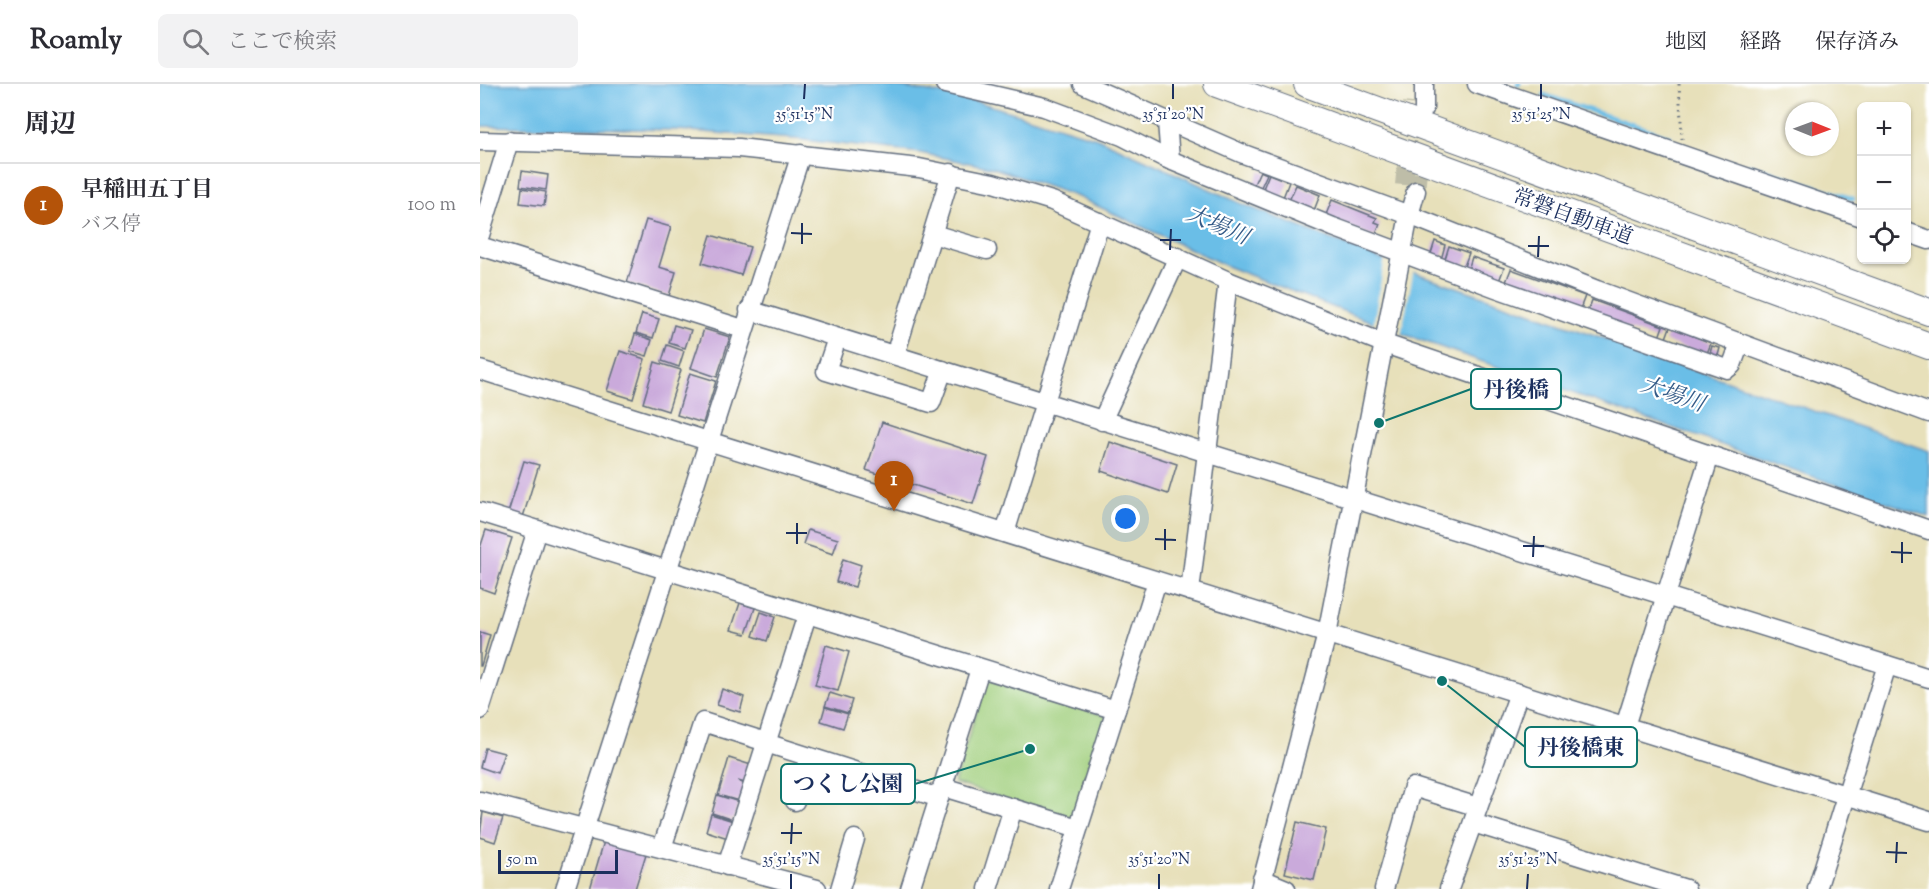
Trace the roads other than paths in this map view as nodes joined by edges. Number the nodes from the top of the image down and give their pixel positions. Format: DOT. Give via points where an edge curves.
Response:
graph roads {
  1 [pos="945,84"];
  2 [pos="1083,84"];
  3 [pos="1217,84"];
  4 [pos="1307,84"];
  5 [pos="1418,84"];
  6 [pos="1424,84"];
  7 [pos="1477,84"];
  8 [pos="1167,121"];
  9 [pos="480,141"];
  10 [pos="510,141"];
  11 [pos="801,154"];
  12 [pos="1170,160"];
  13 [pos="951,173"];
  14 [pos="1410,188"];
  15 [pos="1409,215"];
  16 [pos="1857,215"];
  17 [pos="1100,222"];
  18 [pos="933,234"];
  19 [pos="1911,234"];
  20 [pos="480,235"];
  21 [pos="1929,240"];
  22 [pos="480,246"];
  23 [pos="987,250"];
  24 [pos="1402,256"];
  25 [pos="1178,257"];
  26 [pos="1228,281"];
  27 [pos="749,310"];
  28 [pos="1929,312"];
  29 [pos="743,329"];
  30 [pos="837,338"];
  31 [pos="1386,340"];
  32 [pos="1740,343"];
  33 [pos="1929,346"];
  34 [pos="895,355"];
  35 [pos="480,370"];
  36 [pos="943,370"];
  37 [pos="1045,402"];
  38 [pos="1929,413"];
  39 [pos="1102,421"];
  40 [pos="709,441"];
  41 [pos="1207,453"];
  42 [pos="1710,455"];
  43 [pos="1354,498"];
  44 [pos="480,512"];
  45 [pos="537,530"];
  46 [pos="1929,530"];
  47 [pos="1005,533"];
  48 [pos="668,571"];
  49 [pos="1157,581"];
  50 [pos="1190,591"];
  51 [pos="1666,596"];
  52 [pos="807,615"];
  53 [pos="1327,634"];
  54 [pos="1887,665"];
  55 [pos="980,669"];
  56 [pos="1929,678"];
  57 [pos="1519,693"];
  58 [pos="480,710"];
  59 [pos="1116,710"];
  60 [pos="1625,726"];
  61 [pos="766,743"];
  62 [pos="809,757"];
  63 [pos="941,793"];
  64 [pos="1847,795"];
  65 [pos="480,801"];
  66 [pos="795,801"];
  67 [pos="1013,808"];
  68 [pos="1476,815"];
  69 [pos="1929,821"];
  70 [pos="586,828"];
  71 [pos="1078,828"];
  72 [pos="855,839"];
  73 [pos="662,848"];
  74 [pos="727,866"];
  75 [pos="1261,884"];
  76 [pos="1455,887"];
  77 [pos="566,889"];
  78 [pos="817,889"];
  79 [pos="840,889"];
  80 [pos="910,889"];
  81 [pos="988,889"];
  82 [pos="1059,889"];
  83 [pos="1286,889"];
  84 [pos="1384,889"];
  85 [pos="1686,889"];
  86 [pos="1817,889"];
  1 -- 12 [label="street" via="1044,107 1122,136"];
  2 -- 8 [label="street"];
  3 -- 33 [label="highway, 常磐自動車道"];
  4 -- 28 [label="highway, 常磐自動車道"];
  5 -- 6 [label="street" via="1418,106"];
  7 -- 16 [label="street"];
  8 -- 12 [label="street"];
  8 -- 15 [label="street" via="1252,158"];
  9 -- 10 [label="street"];
  10 -- 11 [label="street"];
  10 -- 20 [label="street"];
  11 -- 13 [label="street"];
  11 -- 27 [label="street"];
  12 -- 24 [label="street"];
  13 -- 17 [label="street" via="1052,201"];
  13 -- 18 [label="street"];
  14 -- 15 [label="street"];
  15 -- 24 [label="street"];
  15 -- 32 [label="street"];
  17 -- 25 [label="street"];
  17 -- 37 [label="street"];
  18 -- 23 [label="street"];
  18 -- 34 [label="street"];
  19 -- 21 [label="street"];
  22 -- 29 [label="street"];
  24 -- 31 [label="street"];
  24 -- 32 [label="street" via="1727,369"];
  25 -- 26 [label="street"];
  25 -- 39 [label="street"];
  26 -- 31 [label="street"];
  26 -- 41 [label="street"];
  27 -- 29 [label="street"];
  27 -- 30 [label="street"];
  29 -- 40 [label="street"];
  30 -- 34 [label="street"];
  30 -- 36 [label="street" via="826,371 910,397 931,403"];
  31 -- 42 [label="street"];
  31 -- 43 [label="street"];
  32 -- 38 [label="street"];
  34 -- 36 [label="street"];
  35 -- 40 [label="street"];
  36 -- 37 [label="street"];
  37 -- 39 [label="street"];
  37 -- 47 [label="street"];
  39 -- 41 [label="street"];
  40 -- 47 [label="street"];
  40 -- 48 [label="street"];
  41 -- 43 [label="street"];
  41 -- 50 [label="street"];
  42 -- 46 [label="street"];
  42 -- 51 [label="street"];
  43 -- 51 [label="street"];
  43 -- 53 [label="street"];
  44 -- 45 [label="street"];
  45 -- 48 [label="street"];
  45 -- 58 [label="street"];
  47 -- 49 [label="street"];
  48 -- 52 [label="street"];
  48 -- 70 [label="street"];
  49 -- 50 [label="street"];
  49 -- 59 [label="street"];
  50 -- 53 [label="street"];
  51 -- 54 [label="street"];
  51 -- 60 [label="street"];
  52 -- 55 [label="street"];
  52 -- 61 [label="street"];
  53 -- 57 [label="street"];
  53 -- 75 [label="street"];
  54 -- 56 [label="street"];
  54 -- 64 [label="street"];
  55 -- 59 [label="street"];
  55 -- 63 [label="street"];
  57 -- 60 [label="street"];
  57 -- 68 [label="street"];
  59 -- 71 [label="street"];
  60 -- 64 [label="street"];
  61 -- 62 [label="street"];
  61 -- 73 [label="street" via="703,722"];
  61 -- 74 [label="street"];
  62 -- 63 [label="street"];
  62 -- 66 [label="street"];
  63 -- 67 [label="street"];
  63 -- 80 [label="street"];
  64 -- 69 [label="street"];
  64 -- 86 [label="street"];
  65 -- 70 [label="street"];
  67 -- 71 [label="street"];
  67 -- 81 [label="street"];
  68 -- 76 [label="street"];
  68 -- 84 [label="street" via="1413,788"];
  68 -- 85 [label="street"];
  70 -- 73 [label="street"];
  70 -- 77 [label="street"];
  71 -- 82 [label="street"];
  72 -- 79 [label="street"];
  73 -- 74 [label="street"];
  74 -- 78 [label="street"];
  75 -- 83 [label="street"];
}
